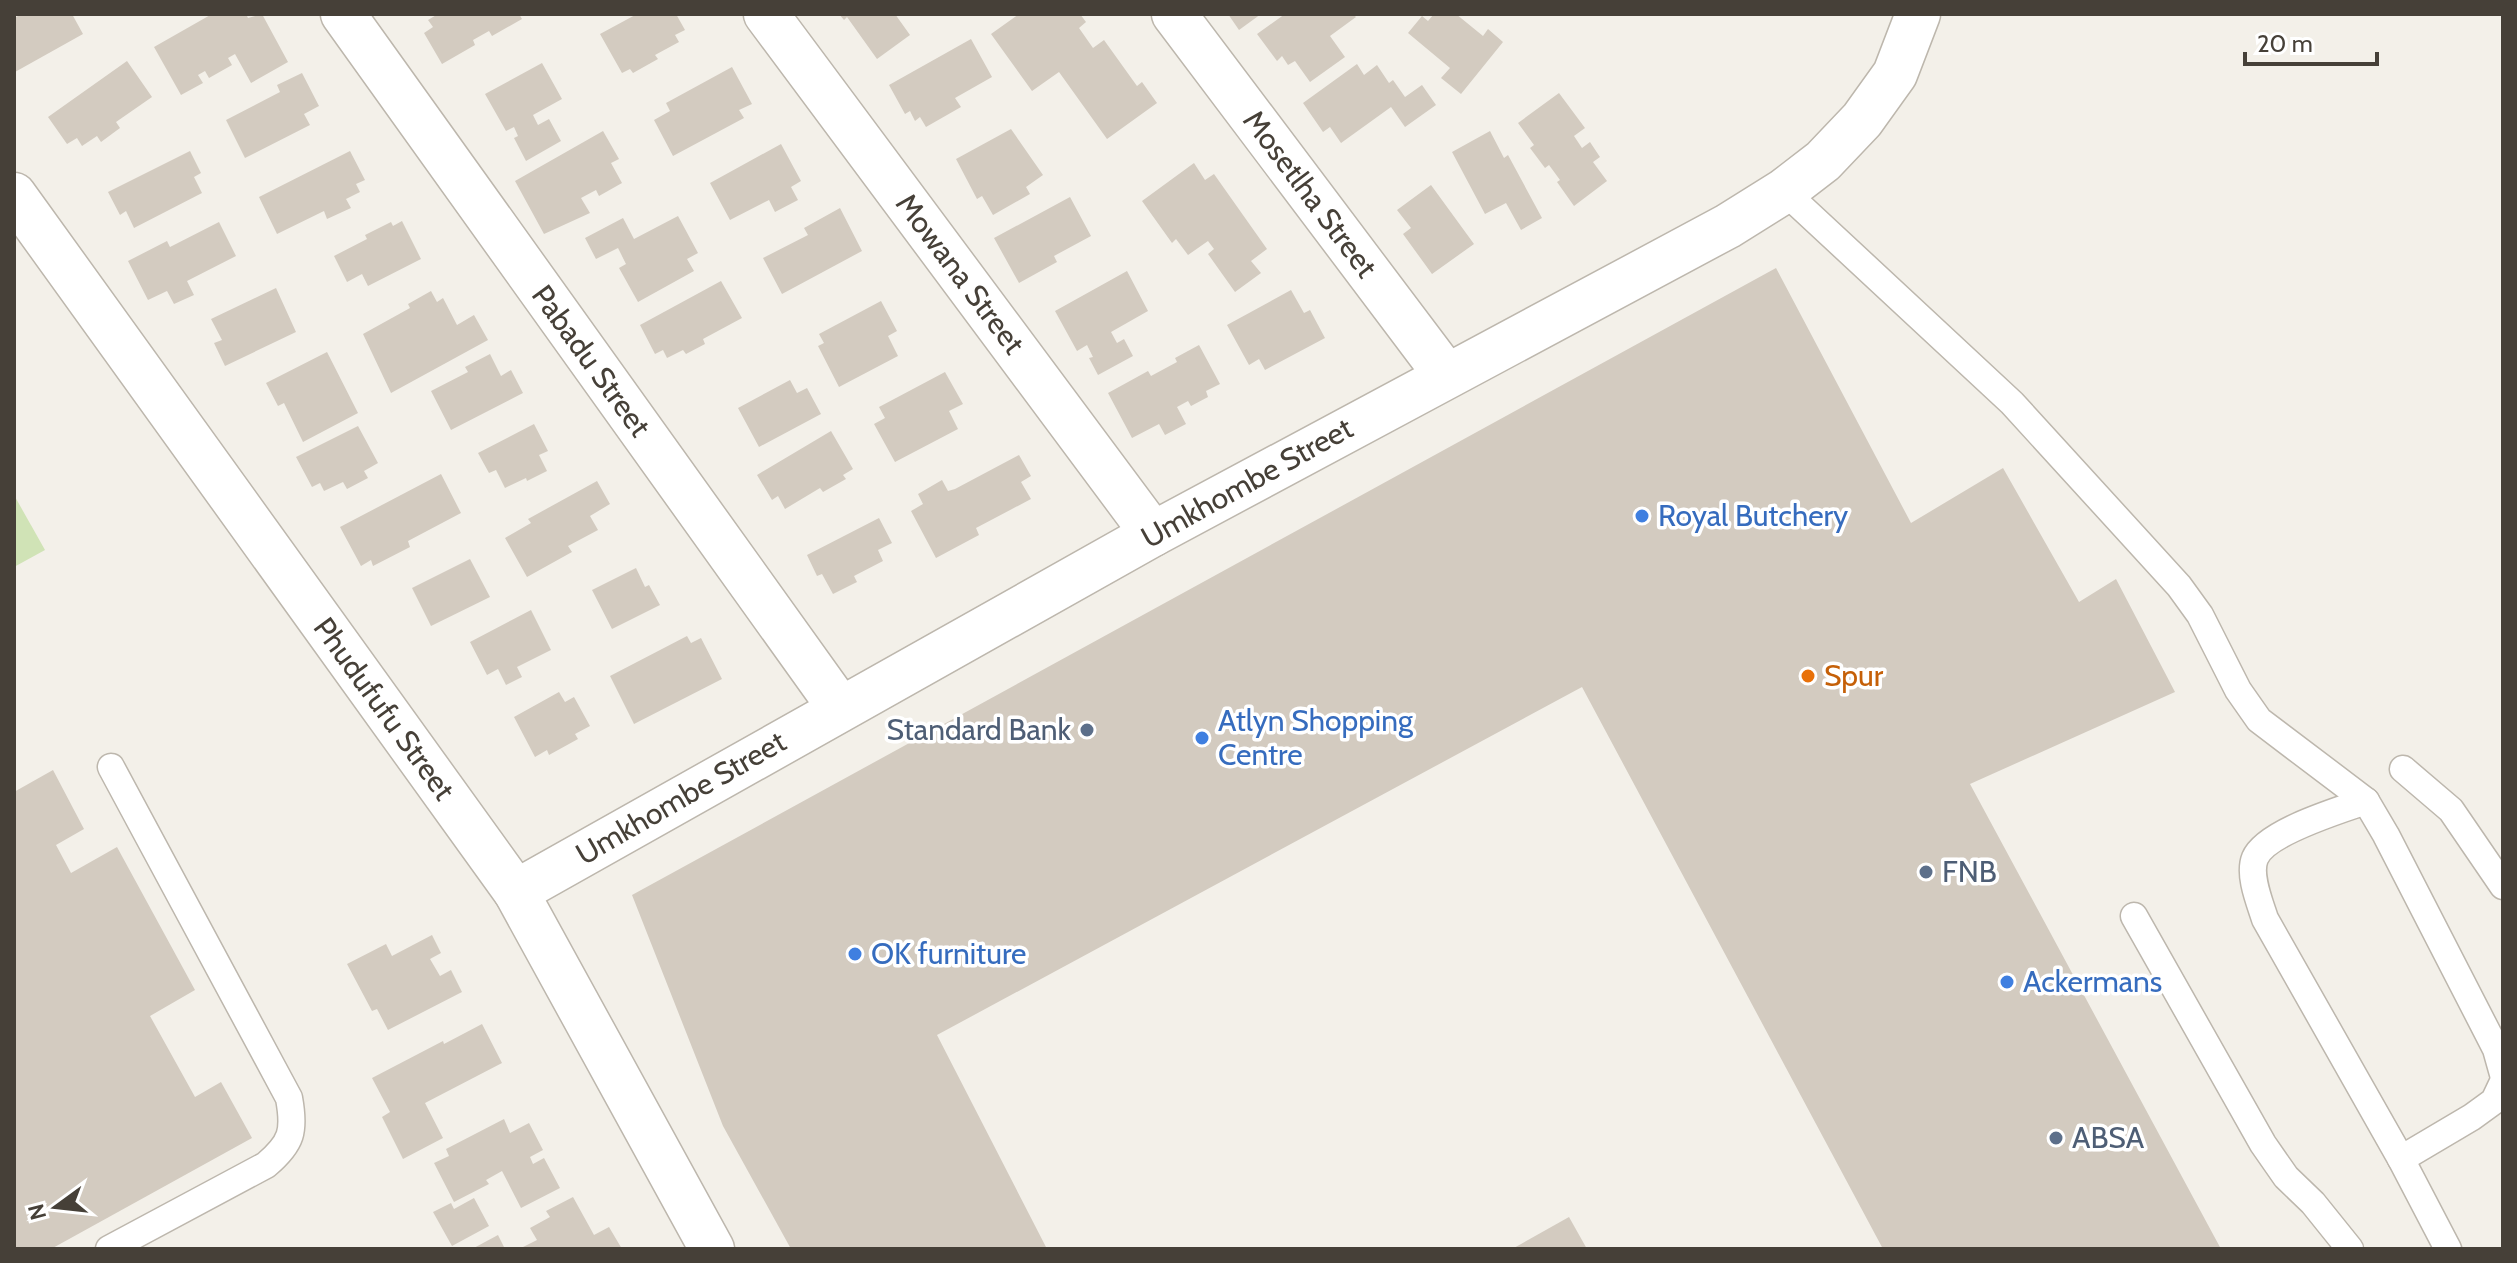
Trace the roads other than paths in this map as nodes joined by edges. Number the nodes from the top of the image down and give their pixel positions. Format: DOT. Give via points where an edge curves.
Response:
graph roads {
  1 [pos="343,14"];
  2 [pos="766,14"];
  3 [pos="1174,14"];
  4 [pos="1918,14"];
  5 [pos="1784,191"];
  6 [pos="14,195"];
  7 [pos="1446,375"];
  8 [pos="1153,534"];
  9 [pos="840,708"];
  10 [pos="111,767"];
  11 [pos="2403,769"];
  12 [pos="2366,801"];
  13 [pos="2503,886"];
  14 [pos="516,892"];
  15 [pos="2134,916"];
  16 [pos="2503,1074"];
  17 [pos="2503,1082"];
  18 [pos="2401,1159"];
  19 [pos="109,1249"];
  20 [pos="712,1249"];
  21 [pos="2350,1249"];
  22 [pos="2448,1249"];
  1 -- 9 [label="street, Pabadu Street"];
  2 -- 8 [label="street, Mowana Street"];
  3 -- 7 [label="street, Mosetlha Street"];
  4 -- 5 [label="street, Umkhombe Street" via="1895,74 1862,120 1823,161"];
  5 -- 7 [label="street, Umkhombe Street"];
  5 -- 12 [label="lane" via="2012,403 2179,586 2259,720"];
  6 -- 14 [label="street, Phudufufu Street"];
  7 -- 8 [label="street, Umkhombe Street"];
  8 -- 9 [label="street, Umkhombe Street"];
  9 -- 14 [label="street, Umkhombe Street"];
  10 -- 19 [label="lane" via="289,1098 293,1122 286,1148 266,1165"];
  11 -- 13 [label="lane" via="2451,810"];
  12 -- 16 [label="lane" via="2496,1049"];
  12 -- 18 [label="lane" via="2271,840 2255,858 2254,884 2265,919"];
  14 -- 20 [label="street, Phudufufu Street"];
  15 -- 21 [label="lane" via="2263,1144"];
  17 -- 18 [label="lane" via="2494,1101"];
  18 -- 22 [label="lane"];
}
